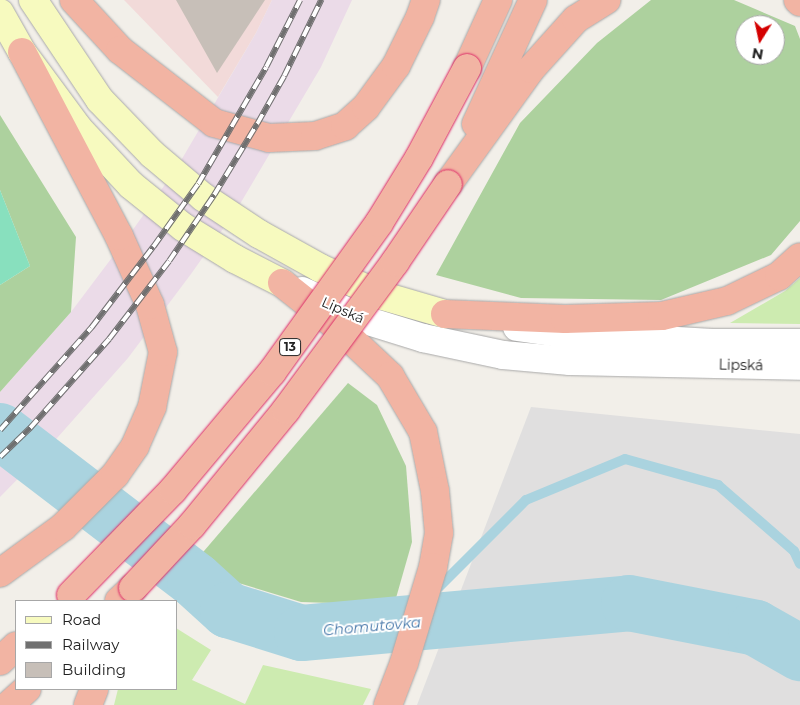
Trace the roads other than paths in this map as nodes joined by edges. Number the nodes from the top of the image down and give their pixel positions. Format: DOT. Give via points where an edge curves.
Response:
graph roads {
  1 [pos="33,0"];
  2 [pos="74,0"];
  3 [pos="426,0"];
  4 [pos="498,0"];
  5 [pos="534,0"];
  6 [pos="606,0"];
  7 [pos="0,13"];
  8 [pos="22,52"];
  9 [pos="448,184"];
  10 [pos="800,257"];
  11 [pos="282,283"];
  12 [pos="445,314"];
  13 [pos="800,343"];
  14 [pos="800,366"];
  15 [pos="0,573"];
  16 [pos="127,597"];
  17 [pos="68,598"];
  18 [pos="15,647"];
  19 [pos="0,661"];
  20 [pos="26,690"];
  21 [pos="94,690"];
  22 [pos="9,705"];
  23 [pos="88,705"];
  24 [pos="388,705"];
  1 -- 12 [label="main road, Lipská" via="100,100 152,154 203,197 259,234 320,268 383,296"];
  2 -- 3 [label="highway" via="120,50 214,123 269,138 315,136 345,126 366,107 396,66"];
  4 -- 17 [label="highway, 13, bridge" via="467,68 419,158 379,223 272,372 173,490"];
  5 -- 9 [label="highway, 13"];
  6 -- 9 [label="highway" via="576,19 531,69"];
  7 -- 8 [label="main road, Lipská"];
  8 -- 11 [label="main road, Lipská" via="78,128 131,185 182,226"];
  8 -- 15 [label="highway" via="119,236 150,305 163,352 152,407 135,446 115,476 63,527"];
  9 -- 16 [label="highway, 13, bridge" via="286,410 192,525"];
  10 -- 12 [label="highway" via="779,276 727,301 662,316 565,319"];
  11 -- 14 [label="street, Lipská" via="368,321 423,338 503,355 570,361"];
  11 -- 24 [label="highway" via="340,329 390,376 423,432 435,491 439,532 433,566"];
  12 -- 13 [label="street, Lipská" via="574,335 712,343"];
  18 -- 19 [label="highway"];
  20 -- 22 [label="highway"];
  21 -- 23 [label="highway"];
}
